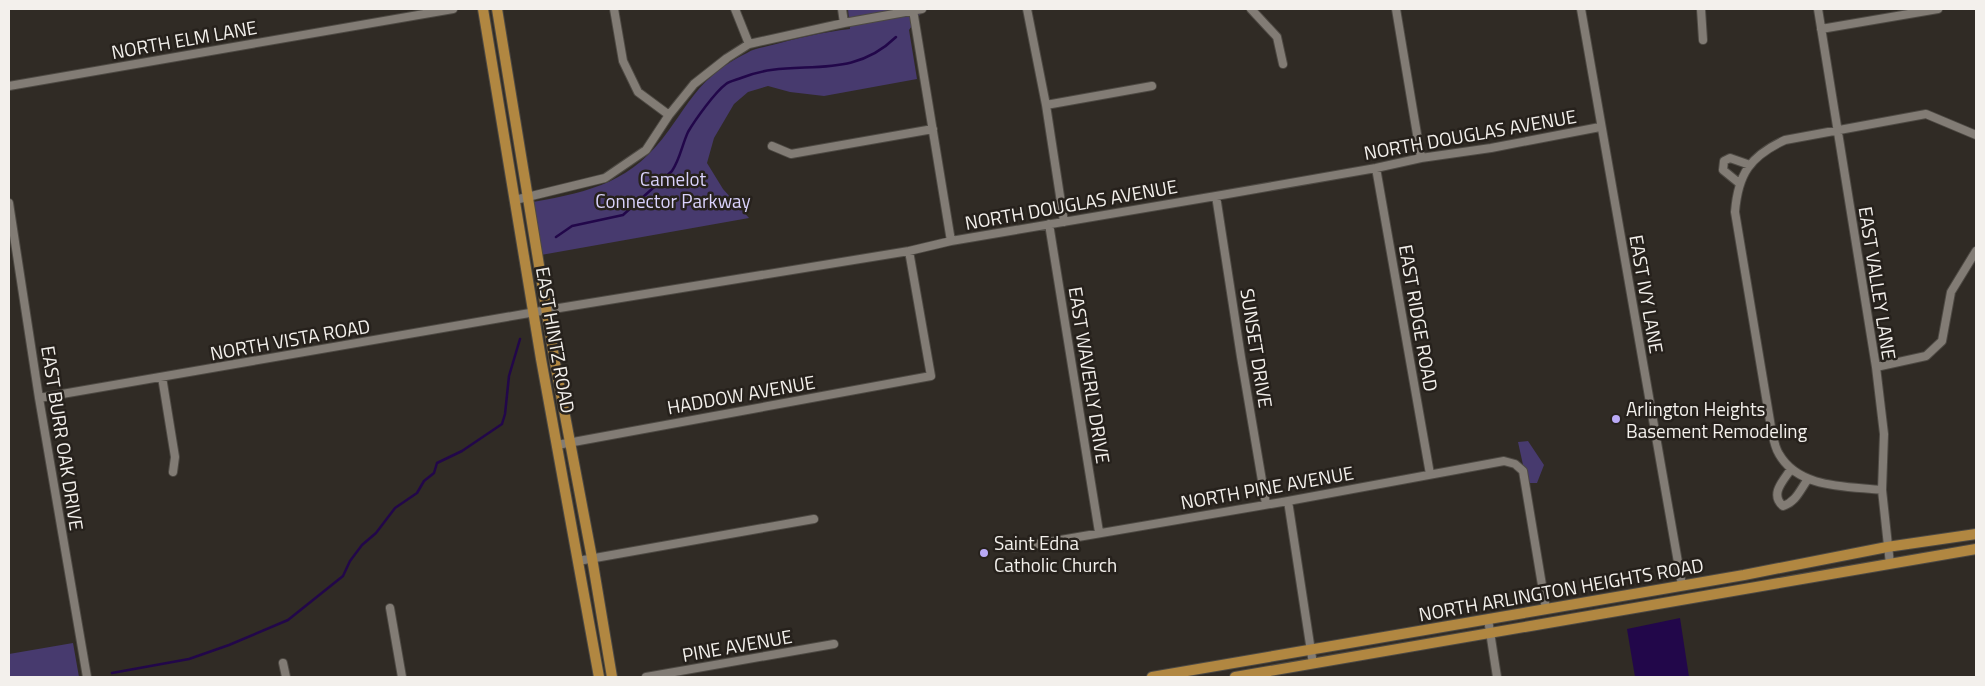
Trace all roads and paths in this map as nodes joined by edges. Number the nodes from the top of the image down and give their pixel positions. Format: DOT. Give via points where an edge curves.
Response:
graph roads {
  1 [pos="453,9"];
  2 [pos="482,9"];
  3 [pos="497,9"];
  4 [pos="614,9"];
  5 [pos="735,9"];
  6 [pos="842,9"];
  7 [pos="922,9"];
  8 [pos="1027,9"];
  9 [pos="1250,9"];
  10 [pos="1396,9"];
  11 [pos="1581,9"];
  12 [pos="1701,9"];
  13 [pos="1818,9"];
  14 [pos="1938,9"];
  15 [pos="913,10"];
  16 [pos="844,23"];
  17 [pos="1821,29"];
  18 [pos="1703,40"];
  19 [pos="749,44"];
  20 [pos="1283,64"];
  21 [pos="9,86"];
  22 [pos="1152,86"];
  23 [pos="1046,105"];
  24 [pos="669,115"];
  25 [pos="1600,127"];
  26 [pos="932,129"];
  27 [pos="1836,131"];
  28 [pos="1976,135"];
  29 [pos="772,146"];
  30 [pos="1421,158"];
  31 [pos="1750,165"];
  32 [pos="1376,168"];
  33 [pos="1740,184"];
  34 [pos="1216,196"];
  35 [pos="528,197"];
  36 [pos="515,200"];
  37 [pos="9,203"];
  38 [pos="1064,222"];
  39 [pos="1049,224"];
  40 [pos="951,242"];
  41 [pos="909,251"];
  42 [pos="1976,251"];
  43 [pos="547,310"];
  44 [pos="534,312"];
  45 [pos="1876,367"];
  46 [pos="162,377"];
  47 [pos="39,398"];
  48 [pos="571,442"];
  49 [pos="557,445"];
  50 [pos="1791,469"];
  51 [pos="173,472"];
  52 [pos="1430,474"];
  53 [pos="1808,479"];
  54 [pos="1882,490"];
  55 [pos="1288,501"];
  56 [pos="1266,504"];
  57 [pos="814,519"];
  58 [pos="1099,532"];
  59 [pos="1976,534"];
  60 [pos="1887,547"];
  61 [pos="1014,548"];
  62 [pos="1976,549"];
  63 [pos="592,558"];
  64 [pos="578,561"];
  65 [pos="1890,564"];
  66 [pos="1682,585"];
  67 [pos="390,608"];
  68 [pos="1546,609"];
  69 [pos="1488,619"];
  70 [pos="1490,634"];
  71 [pos="834,644"];
  72 [pos="1311,650"];
  73 [pos="284,663"];
  74 [pos="1313,664"];
  75 [pos="87,677"];
  76 [pos="286,677"];
  77 [pos="402,677"];
  78 [pos="599,677"];
  79 [pos="612,677"];
  80 [pos="646,677"];
  81 [pos="1152,677"];
  82 [pos="1235,677"];
  83 [pos="1497,677"];
  1 -- 21 [label="street, NORTH ELM LANE"];
  2 -- 36 [label="main road, EAST HINTZ ROAD"];
  3 -- 35 [label="main road, EAST HINTZ ROAD"];
  4 -- 24 [label="street" via="623,61 638,92"];
  5 -- 19 [label="street"];
  6 -- 16 [label="street"];
  7 -- 15 [label="street"];
  8 -- 23 [label="street"];
  9 -- 20 [label="street" via="1277,37"];
  10 -- 30 [label="street"];
  11 -- 25 [label="street, EAST IVY LANE"];
  12 -- 18 [label="street"];
  13 -- 17 [label="street, EAST VALLEY LANE"];
  14 -- 17 [label="street"];
  15 -- 16 [label="street"];
  15 -- 26 [label="street"];
  16 -- 19 [label="street"];
  17 -- 27 [label="street, EAST VALLEY LANE"];
  19 -- 24 [label="street" via="694,84"];
  22 -- 23 [label="street"];
  23 -- 38 [label="street"];
  24 -- 35 [label="street" via="646,150 605,178"];
  25 -- 30 [label="street, NORTH DOUGLAS AVENUE"];
  25 -- 66 [label="street, EAST IVY LANE"];
  26 -- 29 [label="street" via="791,154"];
  26 -- 40 [label="street"];
  27 -- 28 [label="street" via="1926,114"];
  27 -- 31 [label="street" via="1785,140 1764,151"];
  27 -- 45 [label="street, EAST VALLEY LANE"];
  30 -- 32 [label="street, NORTH DOUGLAS AVENUE"];
  31 -- 33 [label="street"];
  31 -- 33 [label="street" via="1730,158 1724,161 1723,170"];
  32 -- 34 [label="street, NORTH DOUGLAS AVENUE"];
  32 -- 52 [label="street, EAST RIDGE ROAD"];
  33 -- 50 [label="street" via="1735,212 1771,427 1779,454"];
  34 -- 38 [label="street, NORTH DOUGLAS AVENUE"];
  34 -- 56 [label="street, SUNSET DRIVE"];
  35 -- 36 [label="street"];
  35 -- 43 [label="main road, EAST HINTZ ROAD"];
  36 -- 44 [label="main road, EAST HINTZ ROAD"];
  37 -- 47 [label="street, EAST BURR OAK DRIVE"];
  38 -- 39 [label="street, NORTH DOUGLAS AVENUE"];
  39 -- 40 [label="street, NORTH DOUGLAS AVENUE"];
  39 -- 58 [label="street, EAST WAVERLY DRIVE"];
  40 -- 41 [label="street, NORTH DOUGLAS AVENUE"];
  41 -- 43 [label="street, NORTH DOUGLAS AVENUE"];
  41 -- 48 [label="street, HADDOW AVENUE" via="931,376"];
  42 -- 45 [label="street" via="1951,292 1942,341 1926,356"];
  43 -- 44 [label="street, NORTH VISTA ROAD"];
  43 -- 48 [label="main road, EAST HINTZ ROAD"];
  44 -- 46 [label="street, NORTH VISTA ROAD"];
  44 -- 49 [label="main road, EAST HINTZ ROAD"];
  45 -- 54 [label="street, EAST VALLEY LANE" via="1884,434"];
  46 -- 47 [label="street, NORTH VISTA ROAD"];
  46 -- 51 [label="street" via="175,457"];
  47 -- 75 [label="street, EAST BURR OAK DRIVE"];
  48 -- 49 [label="street, HADDOW AVENUE"];
  48 -- 63 [label="main road, EAST HINTZ ROAD"];
  49 -- 64 [label="main road, EAST HINTZ ROAD"];
  50 -- 53 [label="street"];
  50 -- 53 [label="street" via="1777,490 1778,502 1783,506 1794,500"];
  52 -- 55 [label="street, NORTH PINE AVENUE"];
  52 -- 68 [label="street, NORTH PINE AVENUE" via="1504,461 1515,464 1522,471"];
  53 -- 54 [label="street"];
  54 -- 60 [label="street, EAST VALLEY LANE"];
  55 -- 56 [label="street, NORTH PINE AVENUE"];
  55 -- 72 [label="street"];
  56 -- 58 [label="street, NORTH PINE AVENUE"];
  57 -- 63 [label="street"];
  58 -- 61 [label="street, NORTH PINE AVENUE"];
  59 -- 60 [label="main road, NORTH ARLINGTON HEIGHTS ROAD"];
  60 -- 65 [label="street, EAST VALLEY LANE"];
  60 -- 66 [label="main road, NORTH ARLINGTON HEIGHTS ROAD"];
  62 -- 65 [label="main road, NORTH ARLINGTON HEIGHTS ROAD"];
  63 -- 64 [label="street"];
  63 -- 79 [label="main road, EAST HINTZ ROAD"];
  64 -- 78 [label="main road, EAST HINTZ ROAD"];
  65 -- 70 [label="main road, NORTH ARLINGTON HEIGHTS ROAD"];
  66 -- 68 [label="main road, NORTH ARLINGTON HEIGHTS ROAD"];
  67 -- 77 [label="street"];
  68 -- 69 [label="main road, NORTH ARLINGTON HEIGHTS ROAD"];
  69 -- 70 [label="street"];
  69 -- 72 [label="main road, NORTH ARLINGTON HEIGHTS ROAD"];
  70 -- 74 [label="main road, NORTH ARLINGTON HEIGHTS ROAD"];
  70 -- 83 [label="street"];
  71 -- 80 [label="street, PINE AVENUE"];
  72 -- 74 [label="street"];
  72 -- 81 [label="main road, NORTH ARLINGTON HEIGHTS ROAD"];
  73 -- 76 [label="street"];
  74 -- 82 [label="main road, NORTH ARLINGTON HEIGHTS ROAD"];
}
